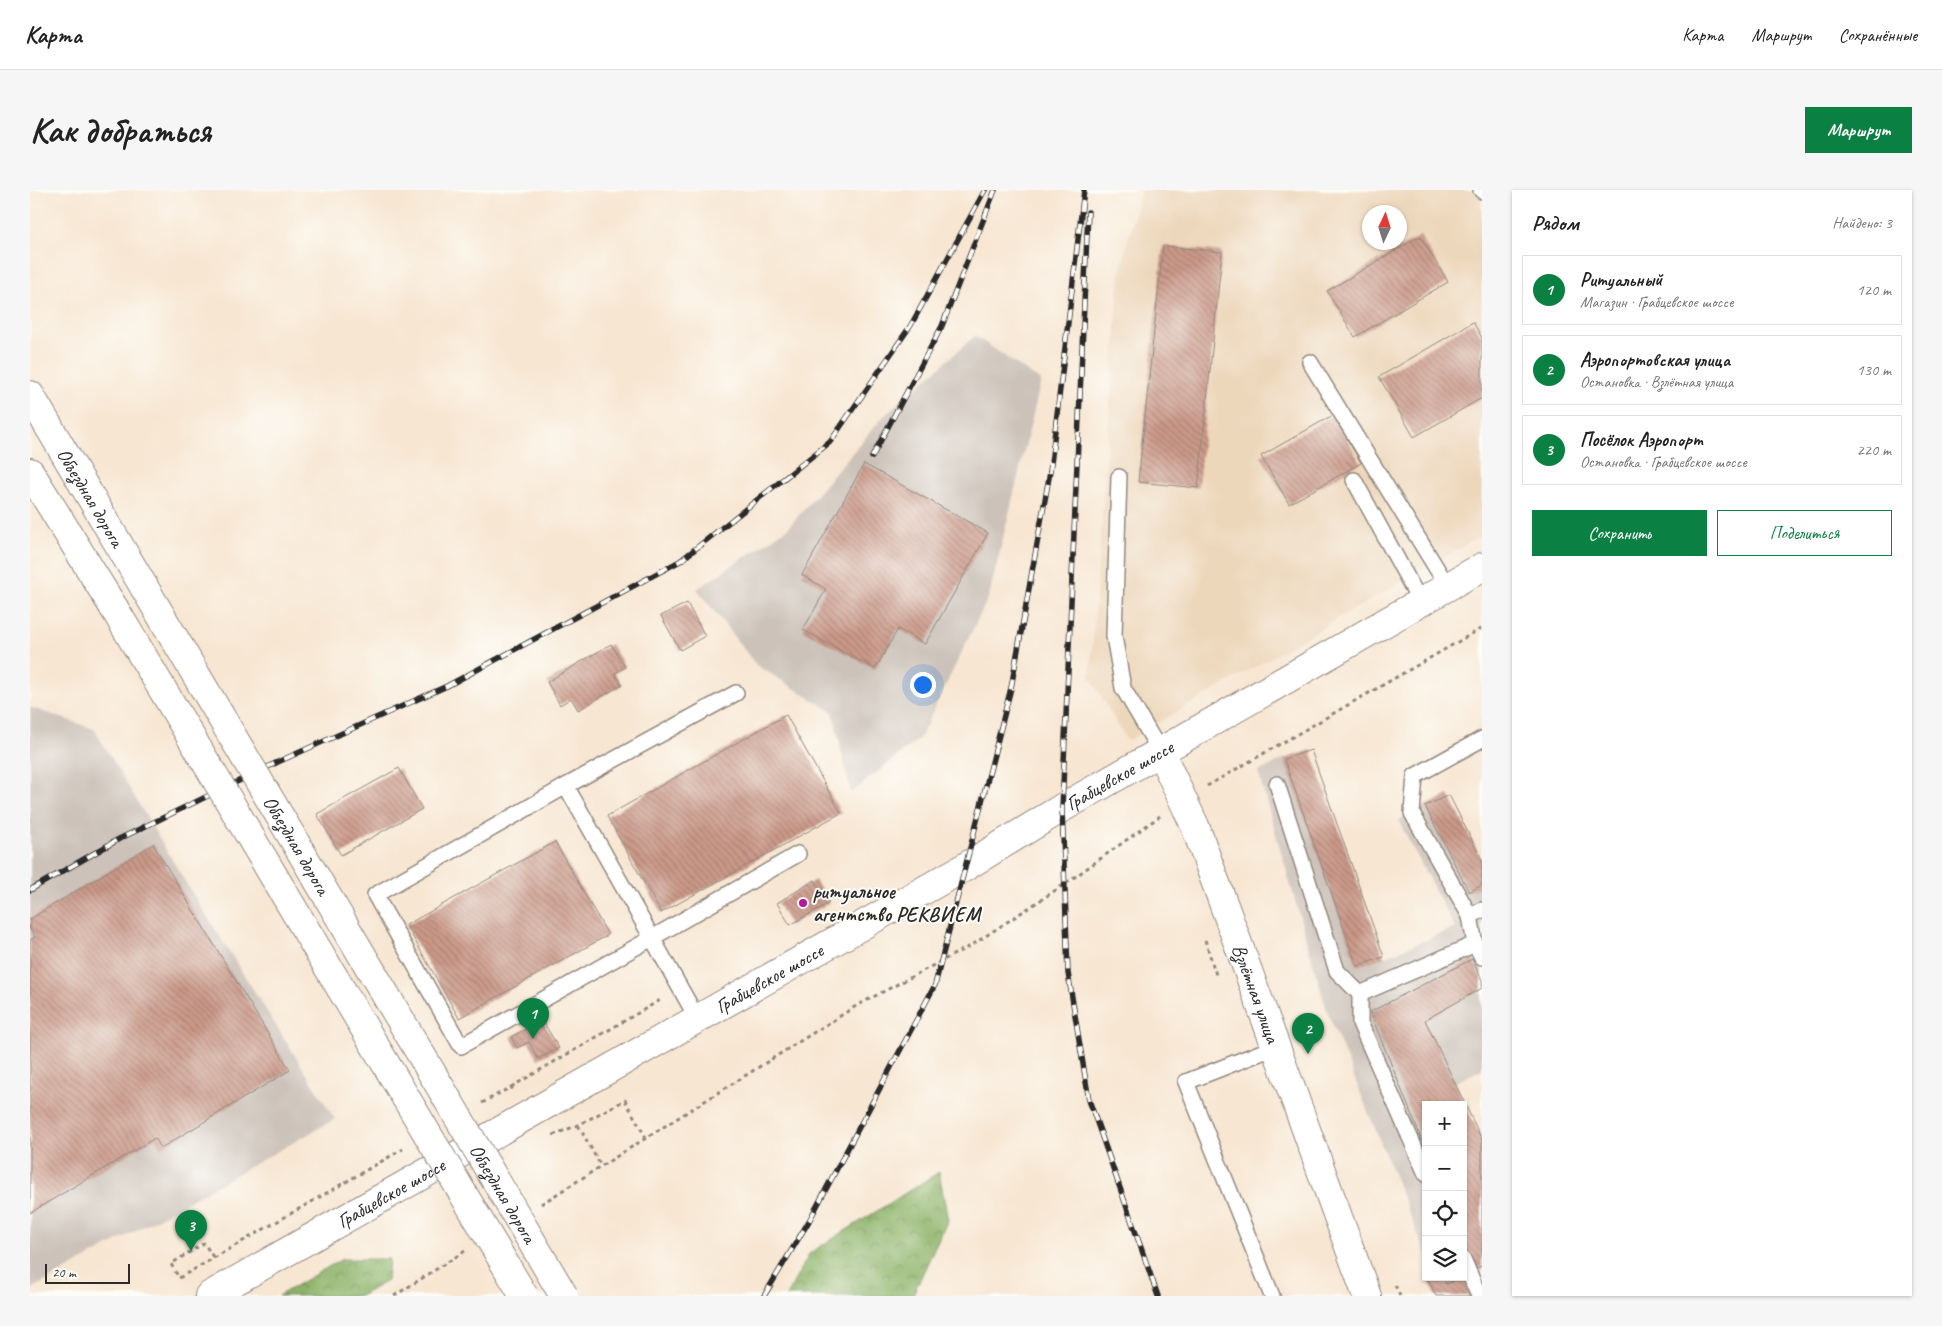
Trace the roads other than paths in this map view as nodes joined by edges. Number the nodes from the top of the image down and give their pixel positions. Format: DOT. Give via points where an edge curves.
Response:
graph roads {
  1 [pos="1310,362"];
  2 [pos="30,395"];
  3 [pos="30,472"];
  4 [pos="1119,477"];
  5 [pos="1354,480"];
  6 [pos="1482,568"];
  7 [pos="1448,587"];
  8 [pos="1421,602"];
  9 [pos="736,693"];
  10 [pos="1482,739"];
  11 [pos="1160,751"];
  12 [pos="1277,784"];
  13 [pos="566,786"];
  14 [pos="798,854"];
  15 [pos="1476,913"];
  16 [pos="652,938"];
  17 [pos="1479,950"];
  18 [pos="1360,994"];
  19 [pos="698,1018"];
  20 [pos="1275,1047"];
  21 [pos="1422,1165"];
  22 [pos="1467,1268"];
  23 [pos="209,1296"];
  24 [pos="524,1296"];
  25 [pos="564,1296"];
  26 [pos="1272,1296"];
  27 [pos="1367,1296"];
  28 [pos="1479,1296"];
  1 -- 7 [label="lane"];
  2 -- 25 [label="main road, Объездная дорога, bridge"];
  3 -- 24 [label="main road, Объездная дорога, bridge"];
  4 -- 11 [label="lane" via="1114,636 1123,688"];
  5 -- 8 [label="lane"];
  6 -- 7 [label="main road, Грабцевское шоссе"];
  7 -- 8 [label="main road, Грабцевское шоссе"];
  8 -- 11 [label="main road, Грабцевское шоссе"];
  9 -- 13 [label="lane"];
  10 -- 15 [label="lane" via="1415,776 1412,813"];
  11 -- 19 [label="main road, Грабцевское шоссе" via="965,867"];
  11 -- 20 [label="main road, Взлётная улица" via="1185,800"];
  12 -- 18 [label="lane" via="1337,971"];
  13 -- 16 [label="lane"];
  13 -- 16 [label="lane" via="375,895 460,1046"];
  14 -- 16 [label="lane"];
  15 -- 17 [label="lane"];
  16 -- 19 [label="lane"];
  17 -- 18 [label="lane"];
  18 -- 21 [label="lane" via="1360,1024"];
  19 -- 23 [label="main road, Грабцевское шоссе"];
  20 -- 26 [label="lane" via="1186,1082"];
  20 -- 27 [label="main road, Взлётная улица"];
  22 -- 28 [label="lane"];
}
